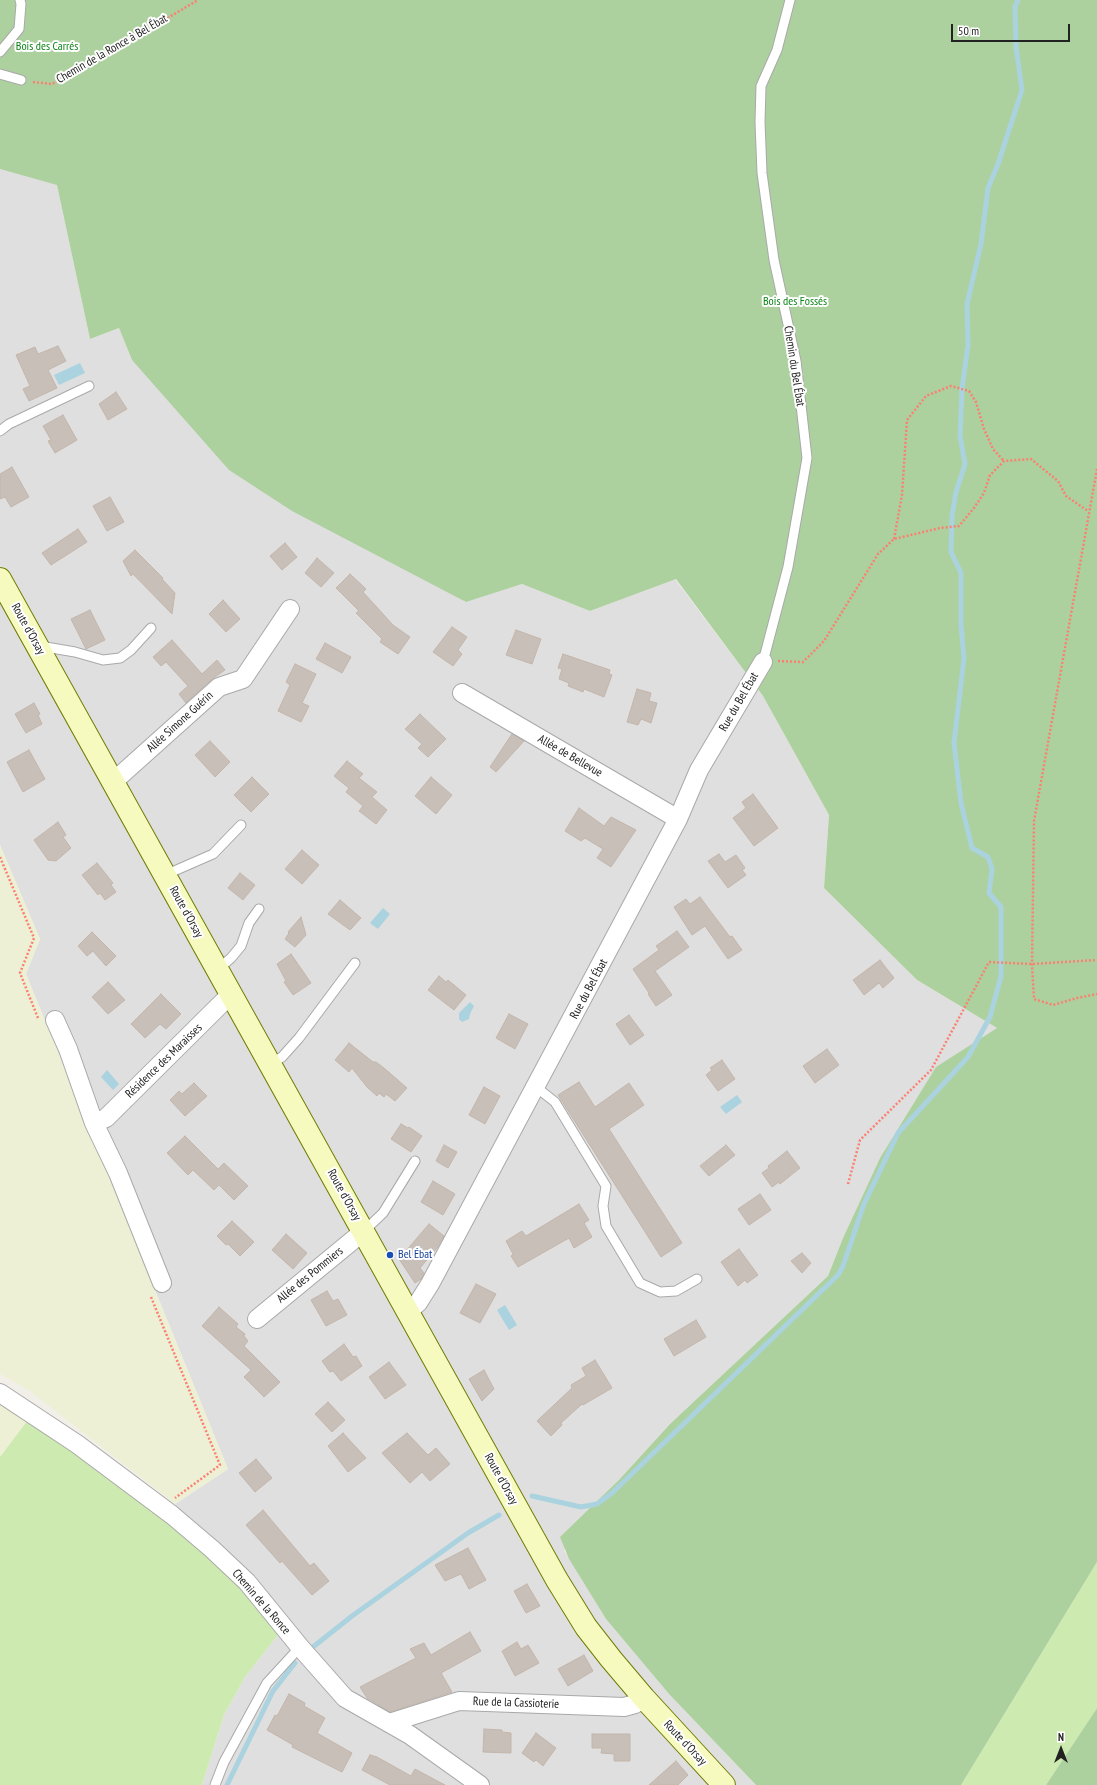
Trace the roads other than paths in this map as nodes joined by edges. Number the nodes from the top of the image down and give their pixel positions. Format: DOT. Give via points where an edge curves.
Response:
graph roads {
  1 [pos="20,0"];
  2 [pos="790,0"];
  3 [pos="0,52"];
  4 [pos="0,74"];
  5 [pos="21,80"];
  6 [pos="89,386"];
  7 [pos="0,431"];
  8 [pos="0,579"];
  9 [pos="290,609"];
  10 [pos="151,628"];
  11 [pos="37,645"];
  12 [pos="764,658"];
  13 [pos="462,693"];
  14 [pos="113,782"];
  15 [pos="678,819"];
  16 [pos="241,825"];
  17 [pos="165,875"];
  18 [pos="259,909"];
  19 [pos="355,963"];
  20 [pos="216,967"];
  21 [pos="231,994"];
  22 [pos="55,1020"];
  23 [pos="270,1064"];
  24 [pos="536,1087"];
  25 [pos="94,1123"];
  26 [pos="416,1161"];
  27 [pos="364,1232"];
  28 [pos="697,1279"];
  29 [pos="162,1283"];
  30 [pos="408,1311"];
  31 [pos="257,1319"];
  32 [pos="0,1393"];
  33 [pos="300,1647"];
  34 [pos="644,1698"];
  35 [pos="389,1724"];
  36 [pos="215,1785"];
  37 [pos="480,1785"];
  38 [pos="724,1785"];
  1 -- 3 [label="lane" via="19,29"];
  2 -- 12 [label="lane, Chemin du Bel Ébat" via="777,50 761,86 760,122 762,173 774,260 796,361 807,458 788,567"];
  4 -- 5 [label="lane"];
  6 -- 7 [label="lane" via="9,424"];
  8 -- 11 [label="main road, Route d'Orsay"];
  9 -- 14 [label="street, Allée Simone Guérin" via="243,679 219,687"];
  10 -- 11 [label="lane" via="132,650 120,658 103,660"];
  11 -- 14 [label="main road, Route d'Orsay"];
  12 -- 15 [label="street, Rue du Bel Ébat" via="699,770"];
  13 -- 15 [label="street, Allée de Bellevue"];
  14 -- 17 [label="main road, Route d'Orsay"];
  15 -- 24 [label="street, Rue du Bel Ébat"];
  16 -- 17 [label="lane" via="214,854"];
  17 -- 20 [label="main road, Route d'Orsay"];
  18 -- 20 [label="lane" via="249,923 241,946 231,958"];
  19 -- 23 [label="lane" via="299,1038 282,1057"];
  20 -- 21 [label="main road, Route d'Orsay"];
  21 -- 23 [label="main road, Route d'Orsay"];
  21 -- 25 [label="street, Résidence des Maraisses" via="106,1118"];
  22 -- 25 [label="street"];
  23 -- 27 [label="main road, Route d'Orsay"];
  24 -- 28 [label="lane" via="555,1102 606,1186 603,1206 606,1226 640,1283 660,1292 676,1291"];
  24 -- 30 [label="street, Rue du Bel Ébat" via="430,1284 418,1303"];
  25 -- 29 [label="street" via="118,1173"];
  26 -- 27 [label="lane" via="383,1213"];
  27 -- 30 [label="main road, Route d'Orsay"];
  27 -- 31 [label="street, Allée des Pommiers"];
  30 -- 34 [label="main road, Route d'Orsay" via="557,1580 586,1627"];
  32 -- 33 [label="street, Chemin de la Ronce" via="77,1444 189,1530 247,1582"];
  33 -- 35 [label="street, Chemin de la Ronce" via="345,1698"];
  33 -- 36 [label="lane" via="267,1684 224,1762"];
  34 -- 35 [label="street, Rue de la Cassioterie" via="635,1704 624,1706 459,1701"];
  34 -- 38 [label="main road, Route d'Orsay"];
  35 -- 37 [label="street, Chemin de la Ronce" via="428,1746"];
}
